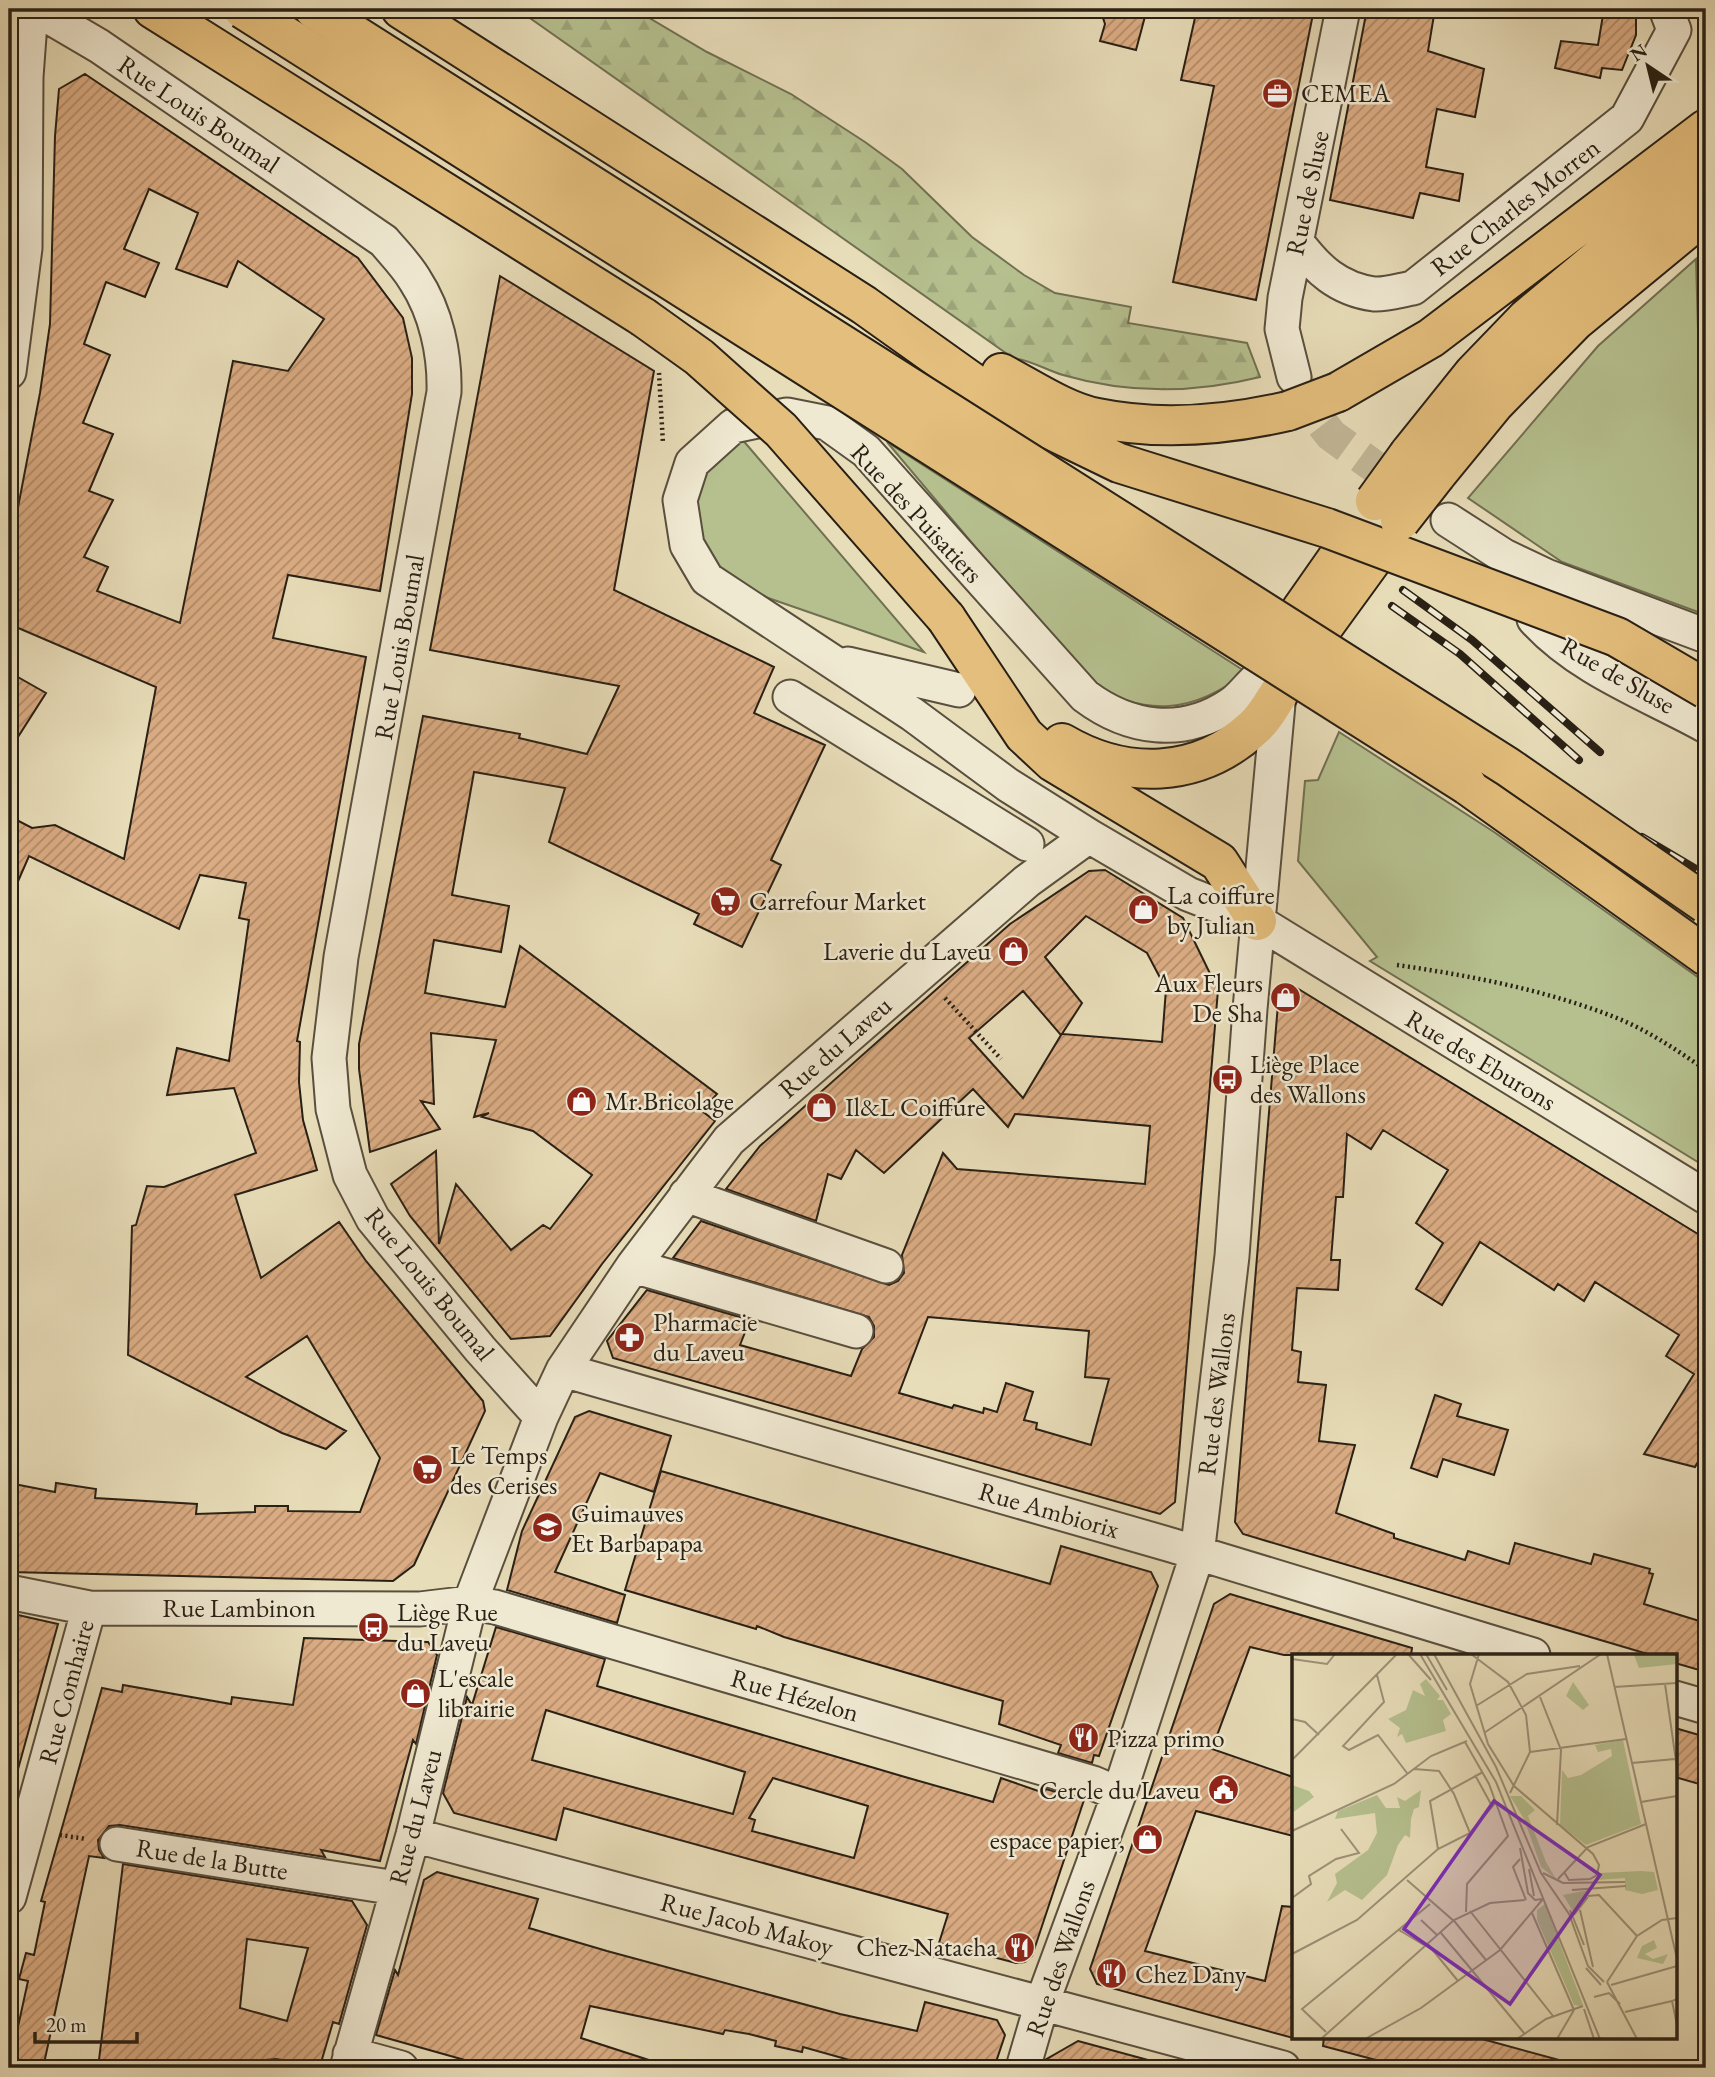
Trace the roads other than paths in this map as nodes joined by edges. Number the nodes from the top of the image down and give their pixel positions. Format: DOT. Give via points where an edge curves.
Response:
graph roads {
  1 [pos="33,9"];
  2 [pos="153,9"];
  3 [pos="243,9"];
  4 [pos="314,9"];
  5 [pos="401,9"];
  6 [pos="1343,9"];
  7 [pos="1666,9"];
  8 [pos="17,77"];
  9 [pos="1706,129"];
  10 [pos="1706,169"];
  11 [pos="1706,213"];
  12 [pos="1297,242"];
  13 [pos="864,305"];
  14 [pos="9,372"];
  15 [pos="1291,394"];
  16 [pos="1422,464"];
  17 [pos="1368,530"];
  18 [pos="1475,549"];
  19 [pos="946,618"];
  20 [pos="1313,618"];
  21 [pos="1534,619"];
  22 [pos="1706,636"];
  23 [pos="825,659"];
  24 [pos="1591,665"];
  25 [pos="1643,671"];
  26 [pos="1268,686"];
  27 [pos="1706,688"];
  28 [pos="959,690"];
  29 [pos="790,697"];
  30 [pos="1706,726"];
  31 [pos="1008,785"];
  32 [pos="1089,836"];
  33 [pos="1027,844"];
  34 [pos="1027,881"];
  35 [pos="1706,904"];
  36 [pos="1257,921"];
  37 [pos="1706,956"];
  38 [pos="686,1195"];
  39 [pos="1706,1197"];
  40 [pos="633,1266"];
  41 [pos="886,1266"];
  42 [pos="856,1331"];
  43 [pos="563,1370"];
  44 [pos="541,1417"];
  45 [pos="1197,1555"];
  46 [pos="9,1592"];
  47 [pos="470,1603"];
  48 [pos="89,1608"];
  49 [pos="1530,1654"];
  50 [pos="1676,1698"];
  51 [pos="1706,1707"];
  52 [pos="1119,1794"];
  53 [pos="413,1835"];
  54 [pos="117,1844"];
  55 [pos="396,1888"];
  56 [pos="9,1897"];
  57 [pos="1042,2003"];
  58 [pos="349,2061"];
  59 [pos="401,2068"];
  60 [pos="1023,2068"];
  61 [pos="1283,2068"];
  1 -- 8 [label="street"];
  1 -- 44 [label="street, Rue Louis Boumal" via="99,46 384,241 415,279 431,313 445,371 444,392 341,957 329,1058 333,1109 350,1175 373,1219"];
  2 -- 19 [label="highway, bridge" via="643,317 699,357 781,430"];
  3 -- 37 [label="highway, bridge" via="1467,785"];
  4 -- 35 [label="highway, bridge" via="1508,767"];
  5 -- 13 [label="highway"];
  6 -- 12 [label="street, Rue de Sluse"];
  7 -- 12 [label="street, Rue Charles Morren" via="1674,30 1627,118 1413,288 1376,294 1348,286 1317,269"];
  8 -- 14 [label="street" via="25,248"];
  9 -- 15 [label="highway, bridge" via="1431,338 1338,392"];
  10 -- 16 [label="highway" via="1527,318 1474,373"];
  11 -- 16 [label="highway" via="1575,321 1495,403"];
  12 -- 15 [label="street, Rue de Sluse" via="1282,329"];
  13 -- 15 [label="highway" via="1096,418 1156,424 1237,423"];
  13 -- 17 [label="highway" via="979,387 1119,463"];
  16 -- 17 [label="highway, bridge"];
  17 -- 20 [label="highway"];
  17 -- 27 [label="highway, bridge" via="1617,637"];
  18 -- 22 [label="street" via="1448,520 1546,576"];
  19 -- 26 [label="highway" via="1052,735 1077,752 1120,766 1164,769 1211,757 1256,726"];
  19 -- 36 [label="highway" via="1033,745 1053,762 1219,862"];
  21 -- 24 [label="street, Rue de Sluse"];
  23 -- 26 [label="street, Rue des Puisatiers" via="707,579 687,545 680,500 692,463 733,426 787,415 827,423 866,451 1085,696 1107,713 1155,726 1194,722"];
  23 -- 28 [label="street"];
  23 -- 31 [label="street, Rue des Puisatiers" via="912,714"];
  24 -- 25 [label="street"];
  24 -- 30 [label="street, Rue de Sluse"];
  26 -- 36 [label="street, Rue des Wallons"];
  29 -- 33 [label="street"];
  31 -- 32 [label="street, Rue des Puisatiers"];
  31 -- 33 [label="street"];
  32 -- 34 [label="street, Rue du Laveu"];
  32 -- 36 [label="street, Rue des Puisatiers" via="1188,894"];
  33 -- 34 [label="street"];
  34 -- 38 [label="street, Rue du Laveu" via="729,1140"];
  36 -- 39 [label="street, Rue des Eburons"];
  36 -- 45 [label="street, Rue des Wallons" via="1232,1256"];
  38 -- 40 [label="street, Rue du Laveu"];
  38 -- 41 [label="street"];
  40 -- 42 [label="street"];
  40 -- 43 [label="street, Rue du Laveu"];
  43 -- 44 [label="street, Rue du Laveu"];
  43 -- 45 [label="street, Rue Ambiorix"];
  44 -- 47 [label="street, Rue du Laveu"];
  45 -- 49 [label="street, Rue Ambiorix"];
  45 -- 52 [label="street, Rue des Wallons"];
  46 -- 48 [label="street, Rue Lambinon"];
  47 -- 48 [label="street, Rue Lambinon" via="420,1609"];
  47 -- 52 [label="street, Rue Hézelon"];
  47 -- 53 [label="street, Rue du Laveu"];
  48 -- 56 [label="street, Rue Comhaire"];
  50 -- 51 [label="street"];
  52 -- 57 [label="street, Rue des Wallons"];
  53 -- 55 [label="street, Rue du Laveu"];
  53 -- 57 [label="street, Rue Jacob Makoy"];
  54 -- 55 [label="street, Rue de la Butte"];
  55 -- 58 [label="street, Rue du Laveu"];
  57 -- 60 [label="street, Rue des Wallons"];
  57 -- 61 [label="street, Rue Jacob Makoy"];
  58 -- 59 [label="street"];
}
